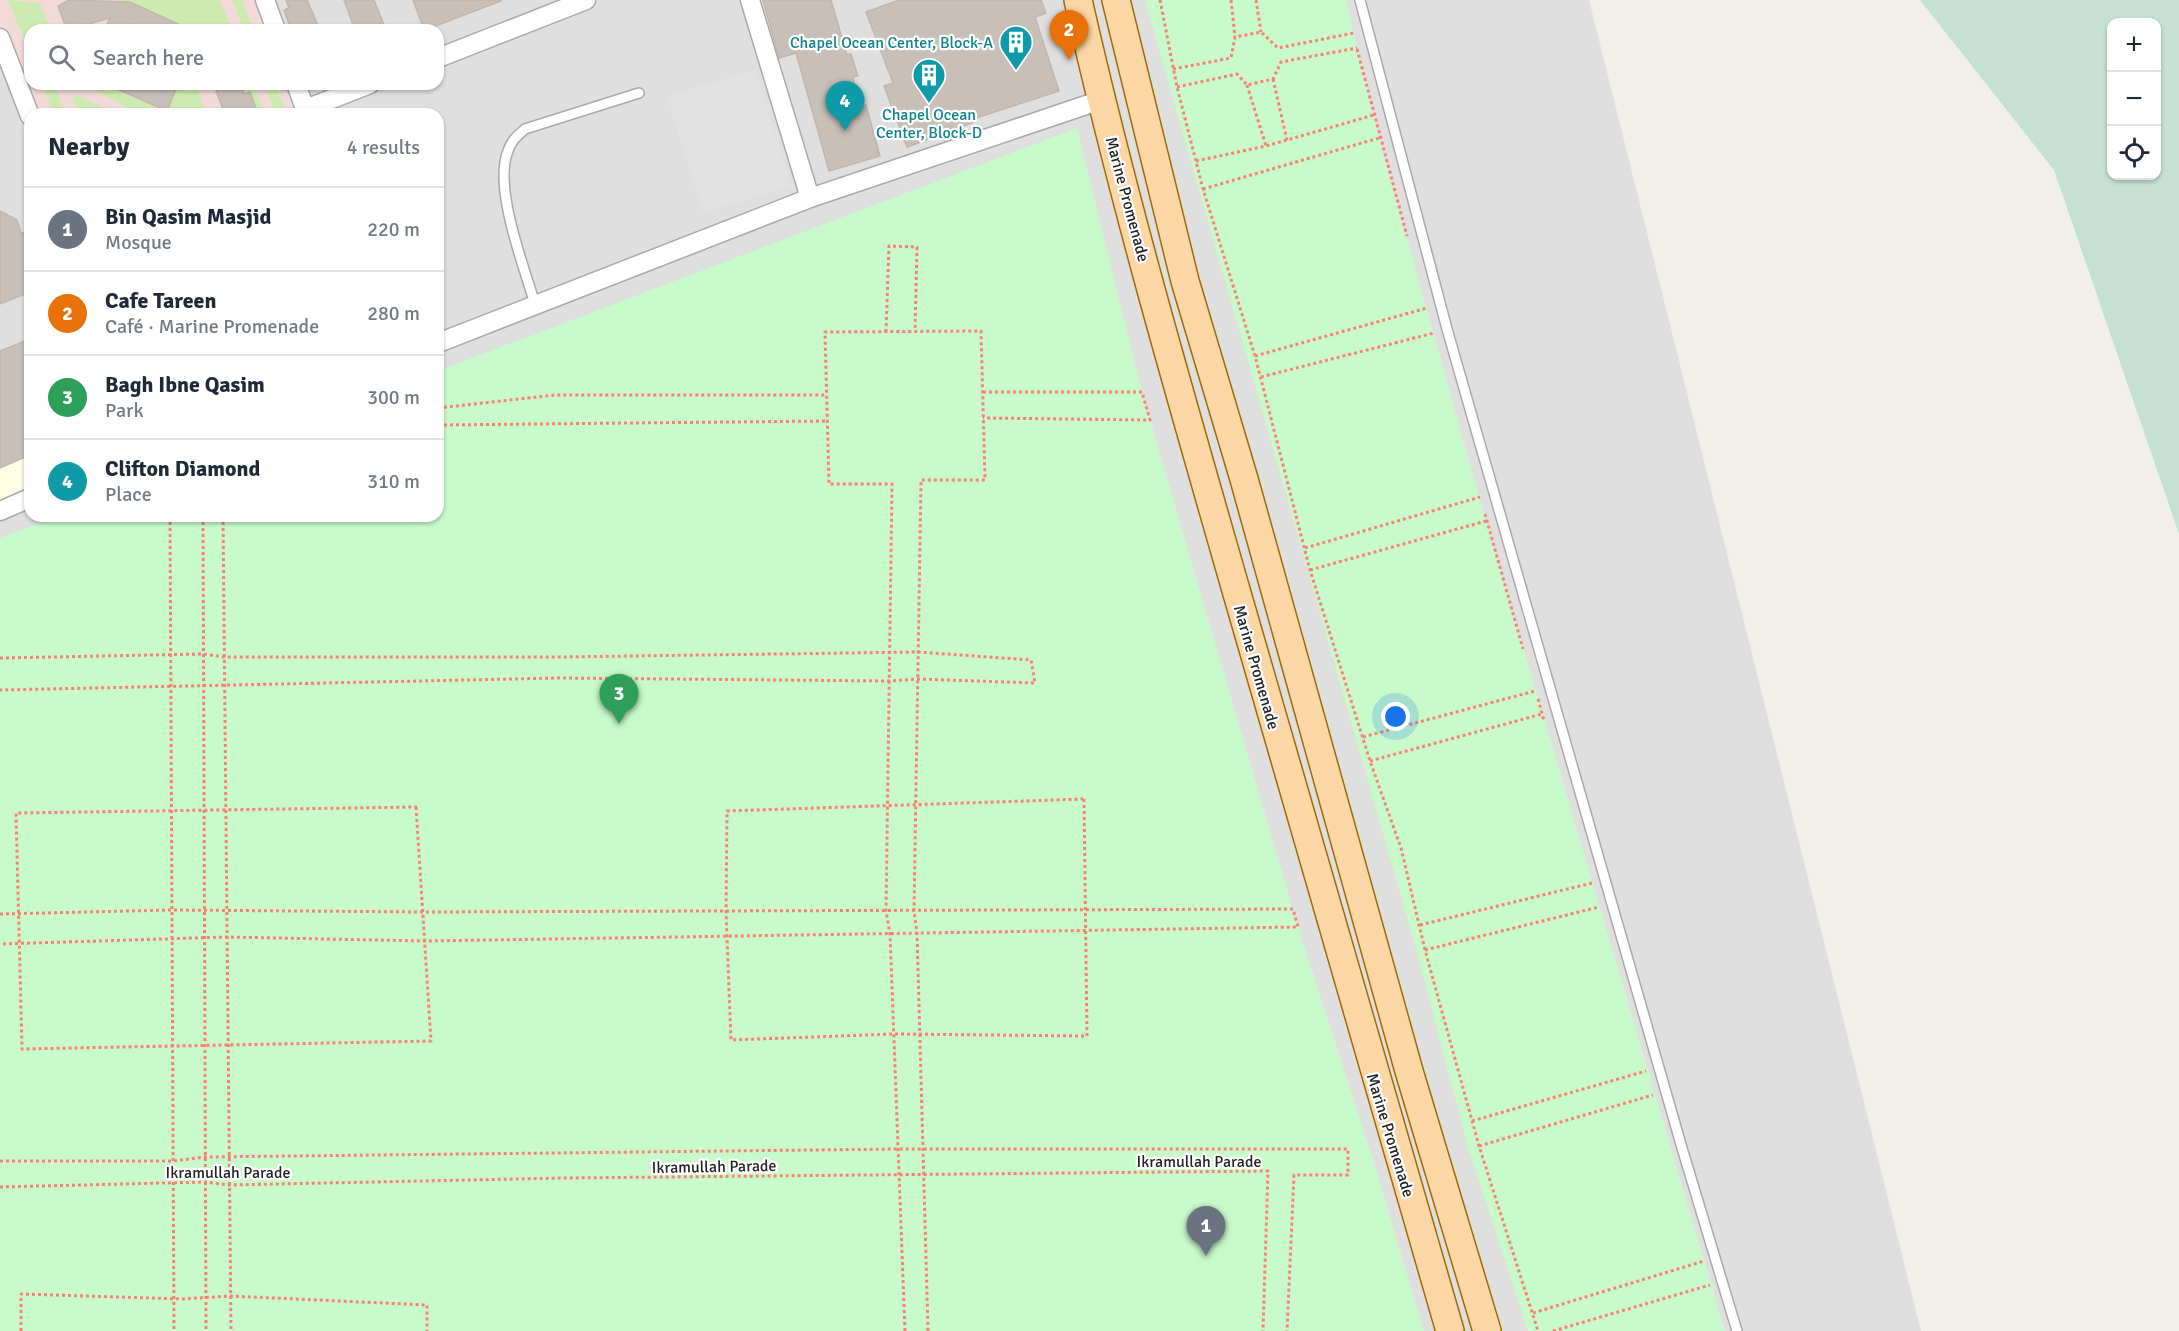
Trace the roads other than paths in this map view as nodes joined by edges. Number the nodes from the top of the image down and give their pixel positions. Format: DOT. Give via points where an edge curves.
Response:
graph roads {
  1 [pos="265,0"];
  2 [pos="586,0"];
  3 [pos="750,0"];
  4 [pos="1078,0"];
  5 [pos="1116,0"];
  6 [pos="1360,0"];
  7 [pos="274,24"];
  8 [pos="0,38"];
  9 [pos="444,56"];
  10 [pos="298,90"];
  11 [pos="356,90"];
  12 [pos="639,93"];
  13 [pos="1101,100"];
  14 [pos="27,108"];
  15 [pos="305,108"];
  16 [pos="315,108"];
  17 [pos="810,198"];
  18 [pos="534,304"];
  19 [pos="444,341"];
  20 [pos="24,500"];
  21 [pos="0,510"];
  22 [pos="1409,1071"];
  23 [pos="1374,1078"];
  24 [pos="1438,1163"];
  25 [pos="1402,1170"];
  26 [pos="1450,1331"];
  27 [pos="1486,1331"];
  28 [pos="1737,1331"];
  1 -- 7 [label="street"];
  2 -- 9 [label="street"];
  3 -- 17 [label="street"];
  4 -- 13 [label="main road, Marine Promenade"];
  5 -- 22 [label="main road" via="1185,281"];
  6 -- 28 [label="lane" via="1447,329"];
  8 -- 14 [label="street"];
  10 -- 15 [label="street"];
  11 -- 16 [label="street"];
  12 -- 18 [label="lane" via="525,129 513,140 507,153 505,182 508,214"];
  13 -- 17 [label="street"];
  13 -- 23 [label="main road, Marine Promenade" via="1193,441"];
  17 -- 18 [label="street"];
  18 -- 19 [label="street"];
  20 -- 21 [label="street"];
  22 -- 23 [label="main road" via="1394,1085"];
  22 -- 24 [label="main road"];
  23 -- 25 [label="main road, Marine Promenade"];
  24 -- 25 [label="main road" via="1422,1156"];
  24 -- 27 [label="main road"];
  25 -- 26 [label="main road, Marine Promenade"];
}
